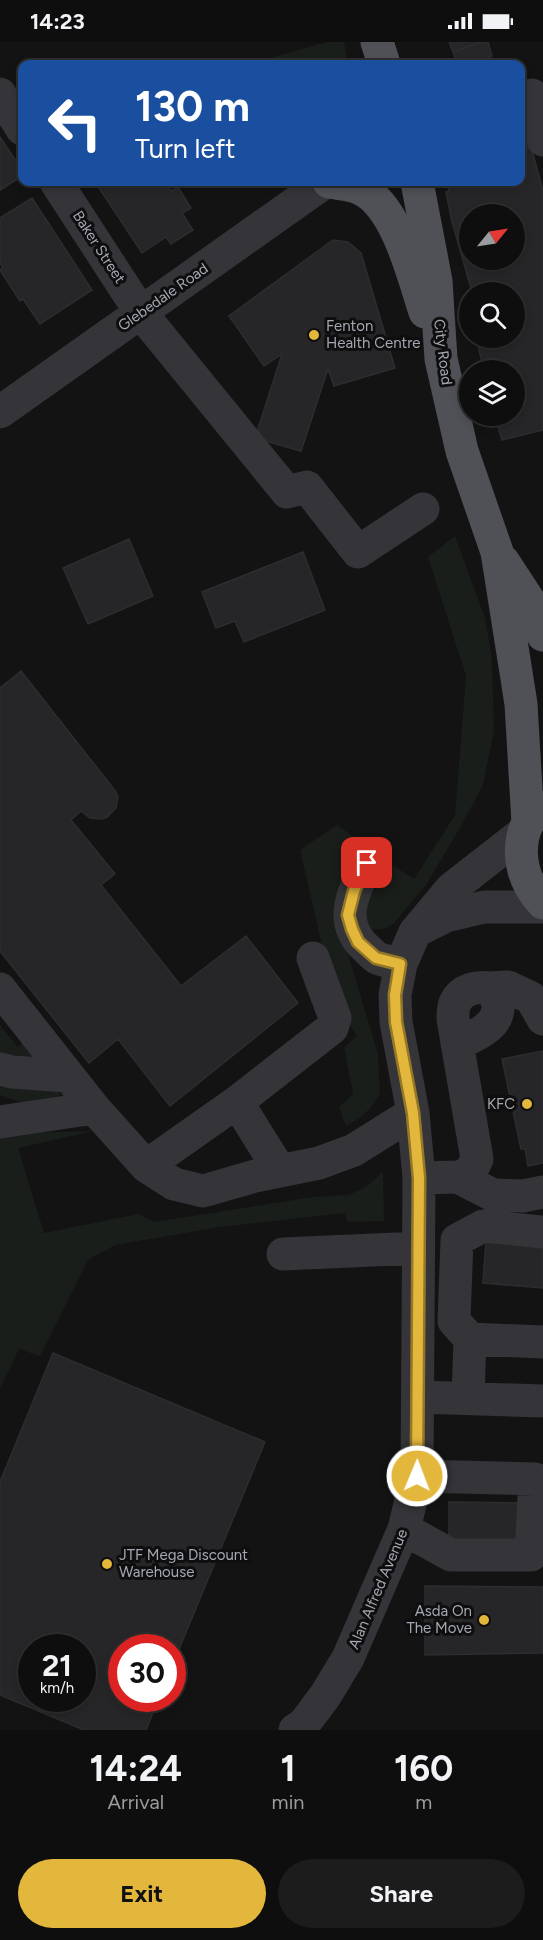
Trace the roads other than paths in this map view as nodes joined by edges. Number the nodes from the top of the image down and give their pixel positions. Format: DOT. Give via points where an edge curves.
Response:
graph roads {
  1 [pos="378,42"];
  2 [pos="383,60"];
  3 [pos="0,94"];
  4 [pos="532,95"];
  5 [pos="18,123"];
  6 [pos="543,140"];
  7 [pos="59,186"];
  8 [pos="321,186"];
  9 [pos="349,186"];
  10 [pos="418,186"];
  11 [pos="141,313"];
  12 [pos="441,359"];
  13 [pos="0,412"];
  14 [pos="423,509"];
  15 [pos="498,552"];
  16 [pos="543,635"];
  17 [pos="532,820"];
  18 [pos="367,863"];
  19 [pos="543,905"];
  20 [pos="415,932"];
  21 [pos="313,958"];
  22 [pos="400,964"];
  23 [pos="0,989"];
  24 [pos="543,1019"];
  25 [pos="0,1069"];
  26 [pos="68,1076"];
  27 [pos="237,1102"];
  28 [pos="94,1108"];
  29 [pos="413,1113"];
  30 [pos="0,1122"];
  31 [pos="146,1166"];
  32 [pos="280,1171"];
  33 [pos="419,1178"];
  34 [pos="458,1178"];
  35 [pos="543,1192"];
  36 [pos="543,1232"];
  37 [pos="418,1248"];
  38 [pos="283,1254"];
  39 [pos="470,1339"];
  40 [pos="543,1342"];
  41 [pos="419,1397"];
  42 [pos="468,1398"];
  43 [pos="543,1401"];
  44 [pos="417,1476"];
  45 [pos="404,1529"];
  46 [pos="295,1730"];
  1 -- 2 [label="main road"];
  3 -- 5 [label="street"];
  4 -- 6 [label="street"];
  7 -- 11 [label="street, Baker Street"];
  8 -- 11 [label="street, Glebedale Road"];
  9 -- 12 [label="main road" via="360,188 376,200 398,232"];
  10 -- 12 [label="main road, City Road" via="436,281"];
  11 -- 13 [label="street, Glebedale Road"];
  11 -- 14 [label="street, Baker Street" via="287,492 307,487 358,552"];
  12 -- 15 [label="main road, City Road" via="462,451"];
  15 -- 16 [label="main road, City Road" via="535,610"];
  15 -- 17 [label="main road, City Road"];
  17 -- 19 [label="main road, City Road" via="521,855 522,869"];
  17 -- 20 [label="street, Alan Alfred Avenue" via="451,889"];
  18 -- 22 [label="street" via="348,915 352,929 358,942 376,958"];
  19 -- 20 [label="street" via="484,907 446,916"];
  20 -- 22 [label="street, Alan Alfred Avenue"];
  21 -- 27 [label="street" via="335,1018 332,1028"];
  22 -- 29 [label="street, Alan Alfred Avenue" via="396,1022"];
  23 -- 26 [label="street"];
  24 -- 34 [label="street" via="531,998 508,987 478,986 464,993 455,1004 453,1019 477,1159 470,1173"];
  25 -- 26 [label="street"];
  26 -- 28 [label="street"];
  27 -- 31 [label="street"];
  27 -- 32 [label="street"];
  28 -- 30 [label="street"];
  28 -- 31 [label="street"];
  29 -- 32 [label="street" via="354,1150"];
  29 -- 33 [label="street, Alan Alfred Avenue"];
  31 -- 32 [label="street" via="174,1185 203,1191"];
  33 -- 34 [label="street"];
  33 -- 37 [label="street, Alan Alfred Avenue"];
  34 -- 35 [label="street" via="493,1195"];
  36 -- 39 [label="street" via="483,1226 457,1240 454,1322"];
  37 -- 38 [label="street"];
  37 -- 41 [label="street, Alan Alfred Avenue"];
  39 -- 40 [label="street"];
  39 -- 42 [label="street"];
  41 -- 42 [label="street"];
  41 -- 44 [label="street, Alan Alfred Avenue"];
  42 -- 43 [label="street"];
  44 -- 45 [label="street, Alan Alfred Avenue"];
  44 -- 45 [label="street" via="535,1479 531,1554 451,1555"];
  45 -- 46 [label="street, Alan Alfred Avenue" via="348,1658 325,1696"];
}
